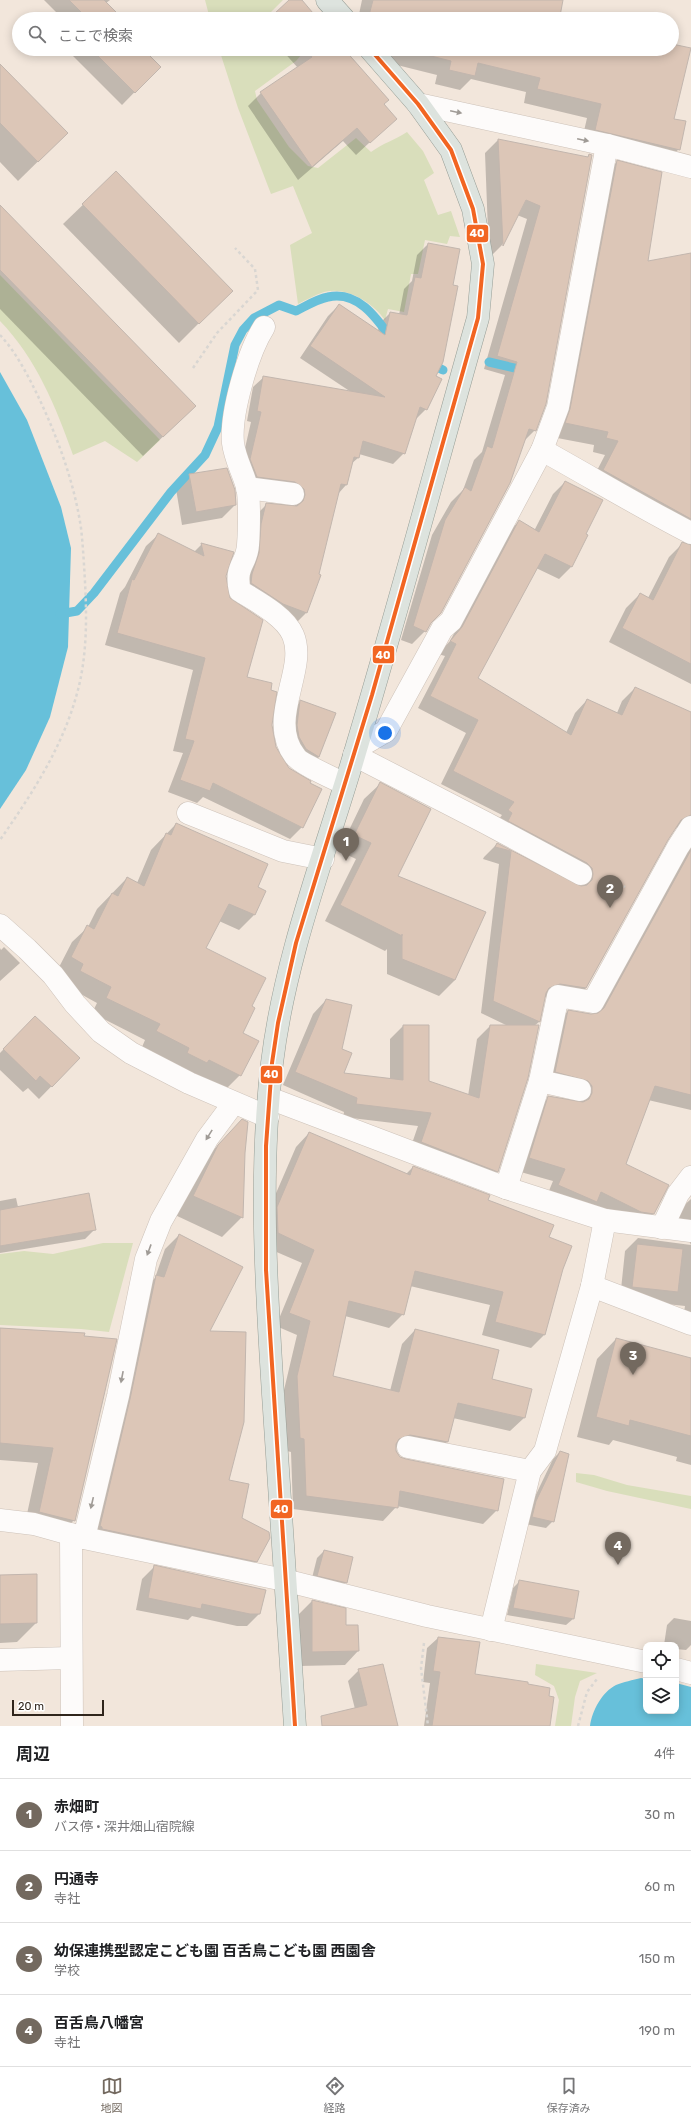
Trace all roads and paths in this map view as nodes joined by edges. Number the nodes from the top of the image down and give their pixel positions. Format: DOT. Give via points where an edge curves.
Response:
graph roads {
  1 [pos="327,0"];
  2 [pos="338,12"];
  3 [pos="376,56"];
  4 [pos="418,104"];
  5 [pos="607,145"];
  6 [pos="691,167"];
  7 [pos="235,248"];
  8 [pos="264,327"];
  9 [pos="0,335"];
  10 [pos="192,368"];
  11 [pos="542,450"];
  12 [pos="247,488"];
  13 [pos="293,494"];
  14 [pos="691,533"];
  15 [pos="356,752"];
  16 [pos="345,784"];
  17 [pos="188,813"];
  18 [pos="691,827"];
  19 [pos="0,840"];
  20 [pos="323,859"];
  21 [pos="581,874"];
  22 [pos="648,899"];
  23 [pos="0,925"];
  24 [pos="540,1081"];
  25 [pos="580,1090"];
  26 [pos="232,1104"];
  27 [pos="269,1108"];
  28 [pos="691,1177"];
  29 [pos="506,1188"];
  30 [pos="605,1220"];
  31 [pos="662,1228"];
  32 [pos="691,1231"];
  33 [pos="592,1286"];
  34 [pos="691,1324"];
  35 [pos="408,1447"];
  36 [pos="530,1471"];
  37 [pos="0,1520"];
  38 [pos="78,1536"];
  39 [pos="284,1580"];
  40 [pos="427,1616"];
  41 [pos="492,1630"];
  42 [pos="624,1657"];
  43 [pos="70,1658"];
  44 [pos="0,1660"];
  45 [pos="643,1661"];
  46 [pos="679,1670"];
  47 [pos="691,1673"];
  48 [pos="72,1726"];
  49 [pos="295,1726"];
  50 [pos="428,1726"];
  51 [pos="578,1726"];
  1 -- 2 [label="main road"];
  3 -- 4 [label="main road"];
  4 -- 5 [label="street, one-way"];
  4 -- 15 [label="main road" via="451,150 473,209 483,264 478,318"];
  5 -- 6 [label="street"];
  5 -- 11 [label="street" via="558,407"];
  7 -- 10 [label="path" via="255,269 258,290 217,333"];
  8 -- 12 [label="street" via="248,361 234,421 233,443 238,467"];
  9 -- 19 [label="path" via="25,371 48,417 65,460 81,529 86,601 84,651 77,695 65,731 43,774"];
  11 -- 14 [label="street"];
  11 -- 15 [label="street" via="451,621 442,629 386,731"];
  12 -- 13 [label="street"];
  12 -- 16 [label="street" via="248,546 236,578 240,591 277,615 293,635 296,659 285,708 285,735 295,757"];
  15 -- 16 [label="main road"];
  15 -- 21 [label="street"];
  16 -- 20 [label="main road"];
  17 -- 20 [label="street" via="283,851"];
  18 -- 22 [label="street"];
  20 -- 27 [label="main road" via="302,922 286,988 272,1060"];
  21 -- 22 [label="path" via="590,869"];
  22 -- 24 [label="street" via="593,1002 558,996"];
  23 -- 26 [label="street" via="53,975 101,1032 131,1053"];
  24 -- 25 [label="street"];
  24 -- 29 [label="street"];
  26 -- 27 [label="street"];
  26 -- 38 [label="street, one-way" via="207,1139 161,1221 146,1259 118,1396"];
  27 -- 29 [label="street"];
  27 -- 39 [label="main road" via="265,1191 266,1270"];
  28 -- 31 [label="street" via="678,1194"];
  29 -- 30 [label="street"];
  30 -- 31 [label="street"];
  30 -- 33 [label="street"];
  31 -- 32 [label="street"];
  33 -- 34 [label="street"];
  33 -- 36 [label="street" via="545,1451"];
  35 -- 36 [label="street"];
  36 -- 41 [label="street"];
  37 -- 38 [label="street" via="34,1524"];
  38 -- 39 [label="street"];
  38 -- 43 [label="street"];
  39 -- 40 [label="street"];
  39 -- 49 [label="main road"];
  40 -- 41 [label="street"];
  40 -- 50 [label="path" via="421,1668"];
  41 -- 42 [label="street"];
  42 -- 45 [label="street"];
  42 -- 51 [label="path" via="598,1678 587,1692"];
  43 -- 44 [label="street"];
  43 -- 48 [label="street"];
  46 -- 47 [label="street"];
}
